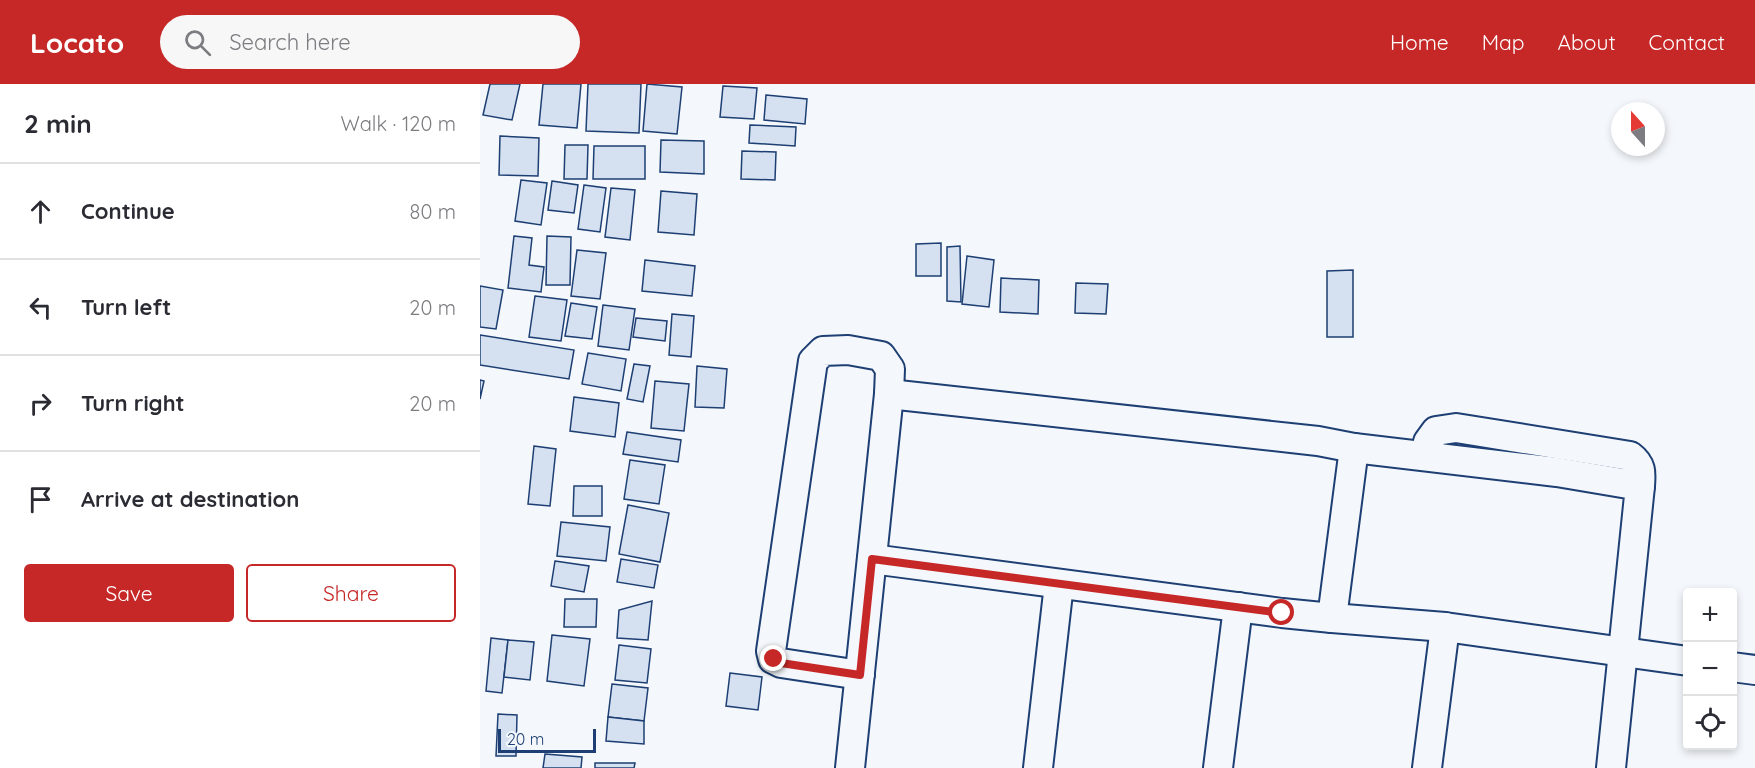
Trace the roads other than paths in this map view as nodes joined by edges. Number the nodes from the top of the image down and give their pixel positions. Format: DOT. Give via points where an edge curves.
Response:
graph roads {
  1 [pos="889,394"];
  2 [pos="1354,448"];
  3 [pos="872,559"];
  4 [pos="1059,584"];
  5 [pos="1238,607"];
  6 [pos="1332,618"];
  7 [pos="1445,627"];
  8 [pos="1624,652"];
  9 [pos="1683,660"];
  10 [pos="1737,668"];
  11 [pos="1755,670"];
  12 [pos="860,675"];
  13 [pos="850,768"];
  14 [pos="1038,768"];
  15 [pos="1218,768"];
  16 [pos="1427,768"];
  17 [pos="1611,768"];
  1 -- 2 [label="street"];
  1 -- 3 [label="street"];
  1 -- 12 [label="street" via="890,369 881,356 848,350 823,351 813,361 771,651 781,663"];
  2 -- 6 [label="street"];
  2 -- 8 [label="street" via="1425,456 1436,431 1456,429 1630,456 1638,461 1642,470"];
  3 -- 4 [label="street"];
  3 -- 12 [label="street"];
  4 -- 5 [label="street"];
  4 -- 14 [label="street"];
  5 -- 6 [label="street"];
  5 -- 15 [label="street"];
  6 -- 7 [label="street"];
  7 -- 8 [label="street"];
  7 -- 16 [label="street"];
  8 -- 9 [label="street"];
  8 -- 17 [label="street"];
  10 -- 11 [label="street"];
  12 -- 13 [label="street"];
}
